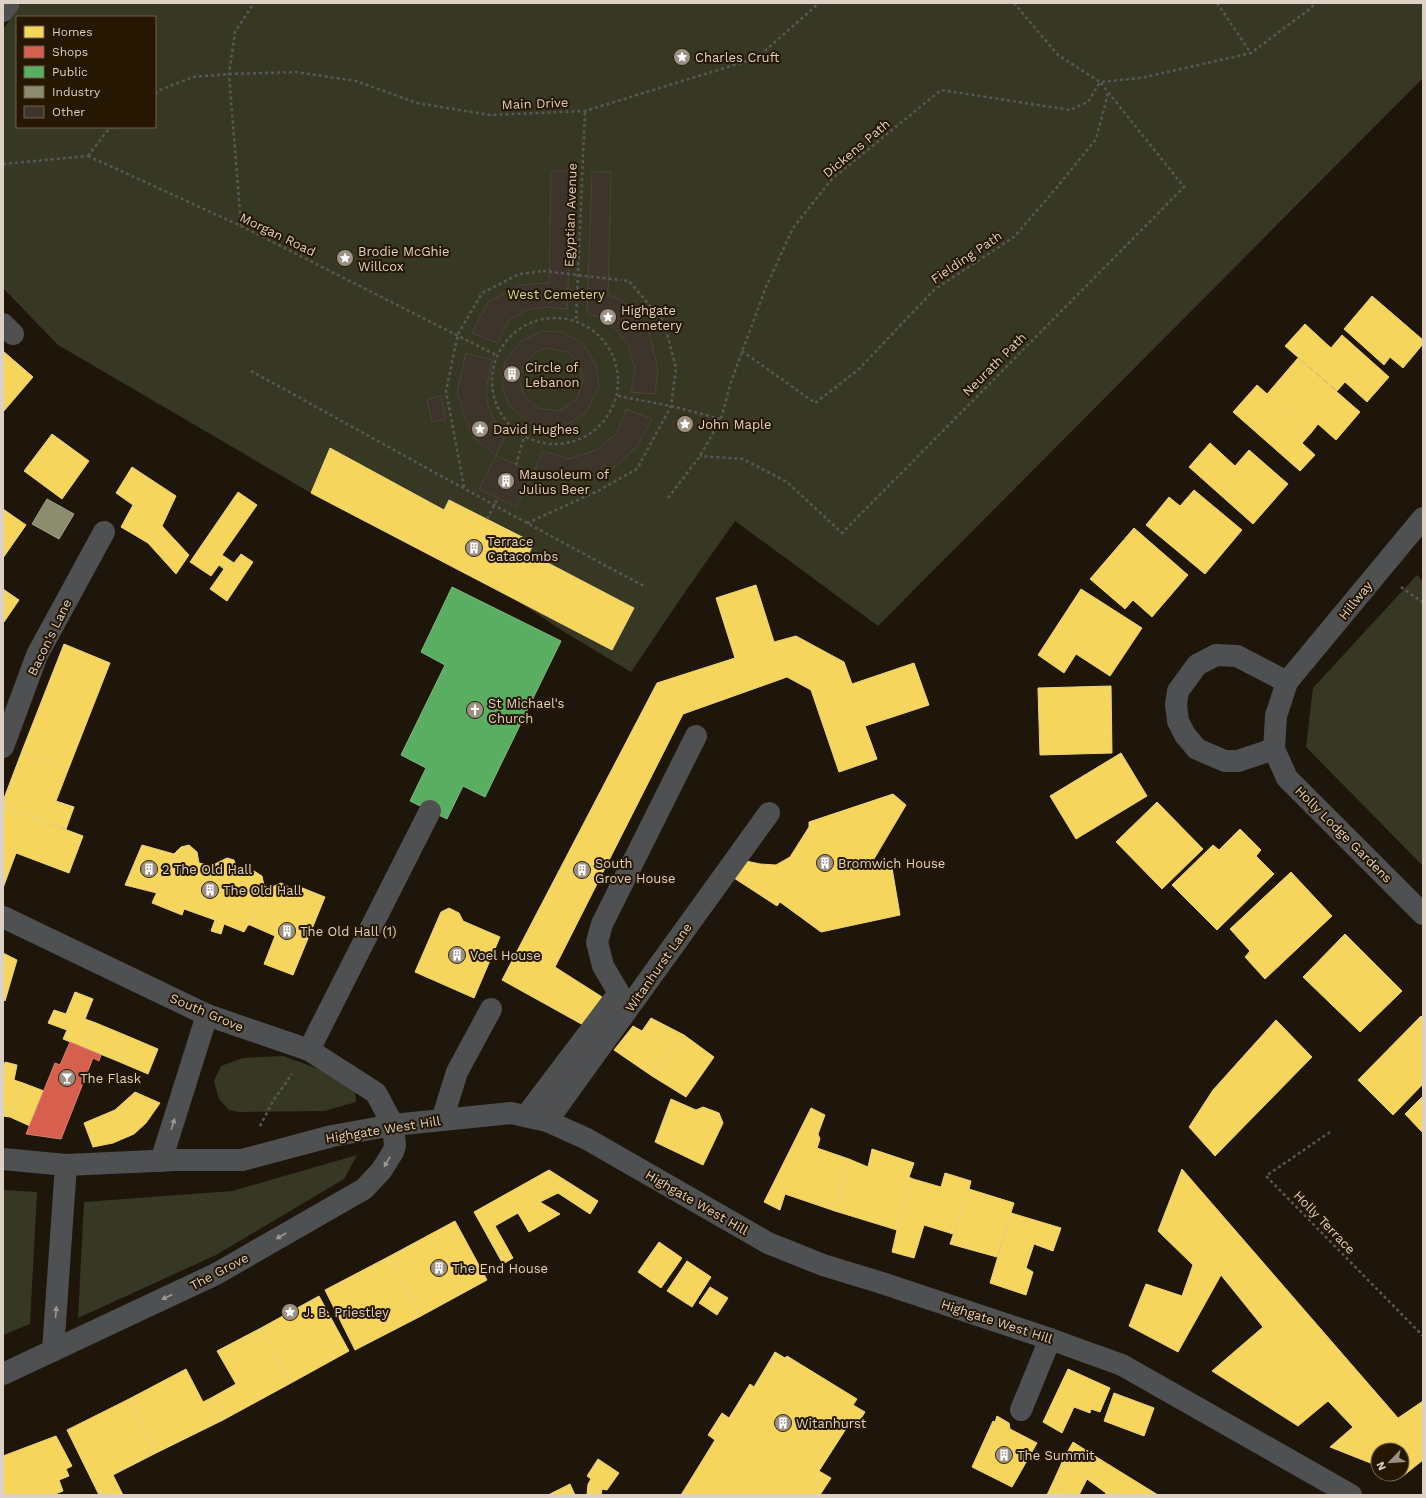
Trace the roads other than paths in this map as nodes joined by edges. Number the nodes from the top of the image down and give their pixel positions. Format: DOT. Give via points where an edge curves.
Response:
graph roads {
  1 [pos="9,3"];
  2 [pos="3,11"];
  3 [pos="1423,518"];
  4 [pos="104,532"];
  5 [pos="1287,682"];
  6 [pos="696,736"];
  7 [pos="3,747"];
  8 [pos="1274,749"];
  9 [pos="430,811"];
  10 [pos="769,813"];
  11 [pos="1423,914"];
  12 [pos="3,917"];
  13 [pos="491,1010"];
  14 [pos="207,1014"];
  15 [pos="309,1050"];
  16 [pos="526,1116"];
  17 [pos="442,1120"];
  18 [pos="547,1121"];
  19 [pos="393,1125"];
  20 [pos="3,1159"];
  21 [pos="161,1161"];
  22 [pos="66,1165"];
  23 [pos="1050,1339"];
  24 [pos="53,1350"];
  25 [pos="3,1374"];
  26 [pos="1021,1410"];
  27 [pos="1351,1495"];
  1 -- 2 [label="street"];
  3 -- 5 [label="street, Hillway"];
  4 -- 7 [label="street, Bacon's Lane" via="37,655"];
  5 -- 8 [label="street, Holly Lodge Gardens" via="1276,716"];
  5 -- 8 [label="street" via="1237,656 1216,655 1197,665 1178,691 1178,721 1184,735 1197,749 1225,761 1238,761"];
  6 -- 16 [label="street" via="602,924 597,942 603,966 619,993"];
  8 -- 11 [label="street, Holly Lodge Gardens" via="1288,778"];
  9 -- 15 [label="street"];
  10 -- 18 [label="street, Witanhurst Lane"];
  12 -- 14 [label="street, South Grove"];
  13 -- 17 [label="street" via="457,1072"];
  14 -- 15 [label="street, South Grove"];
  21 -- 14 [label="street, one-way"];
  15 -- 19 [label="street, South Grove" via="376,1093"];
  16 -- 17 [label="street, Highgate West Hill" via="511,1113"];
  16 -- 18 [label="street, Highgate West Hill"];
  17 -- 19 [label="street, Highgate West Hill"];
  18 -- 23 [label="street, Highgate West Hill" via="587,1139 768,1243 823,1265"];
  19 -- 21 [label="street, Highgate West Hill" via="332,1136 242,1160"];
  19 -- 24 [label="street, The Grove, one-way" via="393,1152 381,1171 364,1188 216,1274"];
  20 -- 22 [label="street, Highgate West Hill"];
  21 -- 22 [label="street, Highgate West Hill"];
  24 -- 22 [label="street, one-way"];
  23 -- 26 [label="street"];
  23 -- 27 [label="street, Highgate West Hill" via="1122,1365"];
  24 -- 25 [label="street, The Grove"];
}
